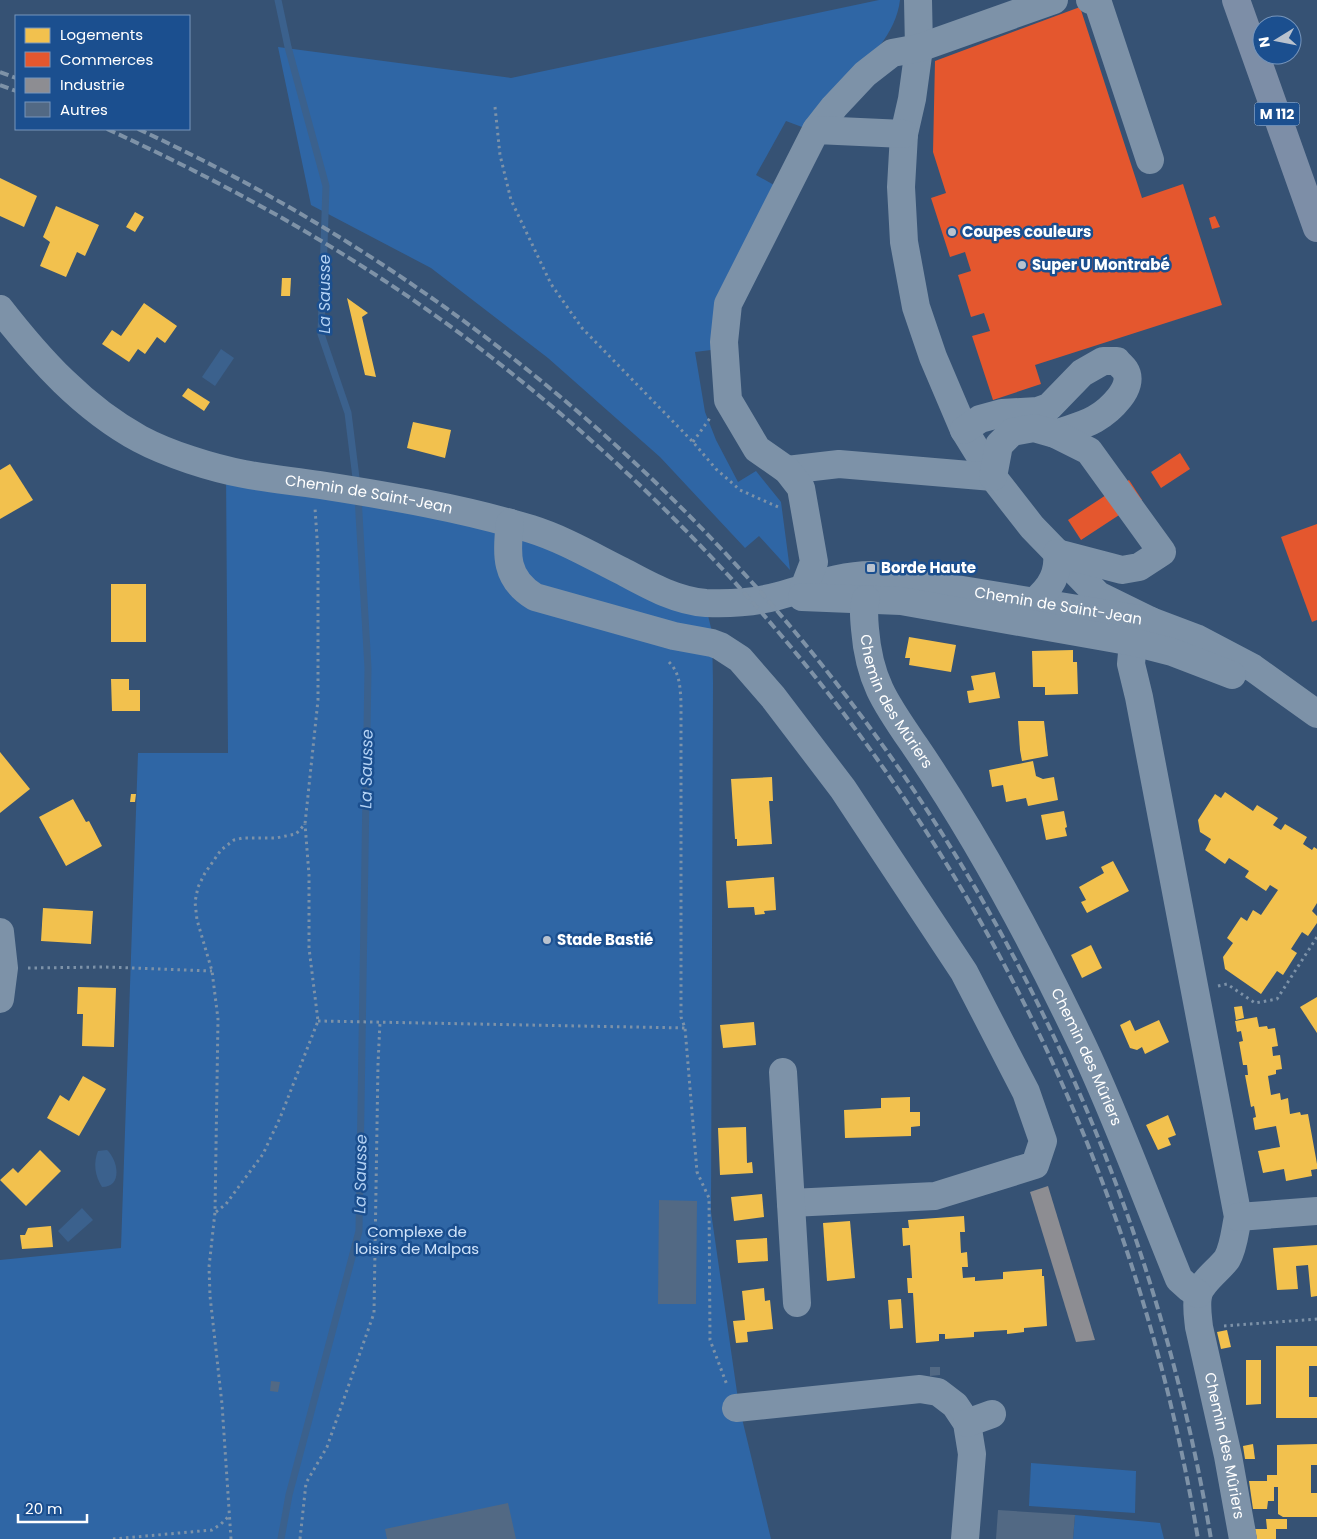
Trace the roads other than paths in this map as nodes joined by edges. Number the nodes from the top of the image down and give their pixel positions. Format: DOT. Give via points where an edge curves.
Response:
graph roads {
  1 [pos="918,0"];
  2 [pos="1054,0"];
  3 [pos="1090,0"];
  4 [pos="1236,0"];
  5 [pos="919,48"];
  6 [pos="816,130"];
  7 [pos="904,134"];
  8 [pos="1150,160"];
  9 [pos="1317,228"];
  10 [pos="0,310"];
  11 [pos="964,430"];
  12 [pos="1055,434"];
  13 [pos="787,470"];
  14 [pos="993,477"];
  15 [pos="510,523"];
  16 [pos="1057,553"];
  17 [pos="814,562"];
  18 [pos="804,588"];
  19 [pos="850,592"];
  20 [pos="778,596"];
  21 [pos="1035,601"];
  22 [pos="1013,620"];
  23 [pos="1151,622"];
  24 [pos="1133,642"];
  25 [pos="1172,652"];
  26 [pos="1139,697"];
  27 [pos="1317,714"];
  28 [pos="1317,734"];
  29 [pos="0,932"];
  30 [pos="0,999"];
  31 [pos="783,1072"];
  32 [pos="791,1203"];
  33 [pos="1317,1210"];
  34 [pos="1238,1217"];
  35 [pos="1198,1294"];
  36 [pos="797,1303"];
  37 [pos="736,1408"];
  38 [pos="966,1539"];
  39 [pos="1243,1539"];
  1 -- 5 [label="street"];
  2 -- 5 [label="street"];
  3 -- 8 [label="street" via="1098,3"];
  4 -- 9 [label="main road, M 112"];
  5 -- 6 [label="street" via="892,53 865,74"];
  5 -- 7 [label="street"];
  6 -- 7 [label="street"];
  6 -- 13 [label="street" via="728,304 724,342 728,400 757,449"];
  7 -- 11 [label="street" via="901,186 904,242 916,307 932,357"];
  10 -- 15 [label="street, Chemin de Saint-Jean" via="76,394 140,439 192,460 325,495 371,493"];
  11 -- 12 [label="street" via="980,419 1002,413 1038,411 1049,407 1082,372 1103,361 1117,361 1128,379 1126,390 1116,402 1096,419"];
  11 -- 14 [label="street"];
  12 -- 14 [label="street" via="1034,428 1012,432 999,445"];
  12 -- 16 [label="street" via="1089,451 1162,552 1139,567 1122,570"];
  13 -- 14 [label="street" via="839,464"];
  13 -- 17 [label="street" via="801,488"];
  14 -- 16 [label="street"];
  15 -- 20 [label="street, Chemin de Saint-Jean" via="568,544 656,589 684,599 718,603"];
  15 -- 32 [label="street" via="507,548 510,565 523,590 535,597 674,636 712,643 740,659 773,697 854,805 964,972 1026,1092 1042,1141 1035,1165 935,1196"];
  16 -- 21 [label="street" via="1058,563 1051,585"];
  16 -- 23 [label="street" via="1098,595"];
  17 -- 18 [label="street"];
  17 -- 19 [label="street"];
  18 -- 19 [label="street, Chemin de Saint-Jean"];
  18 -- 20 [label="street, Chemin de Saint-Jean"];
  19 -- 20 [label="street, Chemin de Saint-Jean"];
  19 -- 21 [label="street, Chemin de Saint-Jean" via="854,575"];
  19 -- 22 [label="street, Chemin de Saint-Jean"];
  19 -- 35 [label="street, Chemin des Mûriers" via="863,607 867,652 876,684 968,828 1016,912 1082,1045 1180,1279"];
  21 -- 22 [label="street"];
  21 -- 23 [label="street, Chemin de Saint-Jean"];
  22 -- 24 [label="street, Chemin de Saint-Jean"];
  23 -- 24 [label="street"];
  23 -- 27 [label="street, Chemin de Saint-Jean" via="1196,638 1252,668"];
  24 -- 25 [label="street, Chemin de Saint-Jean"];
  24 -- 26 [label="street" via="1131,664"];
  25 -- 26 [label="street" via="1148,668"];
  25 -- 28 [label="street, Chemin de Saint-Jean" via="1234,676 1260,690"];
  26 -- 34 [label="street"];
  29 -- 30 [label="street" via="4,968"];
  31 -- 32 [label="street"];
  32 -- 36 [label="street"];
  33 -- 34 [label="street"];
  34 -- 35 [label="street" via="1228,1257"];
  35 -- 39 [label="street, Chemin des Mûriers" via="1198,1327 1228,1456"];
  37 -- 38 [label="street" via="920,1389 938,1392 980,1419 972,1454"];
}
